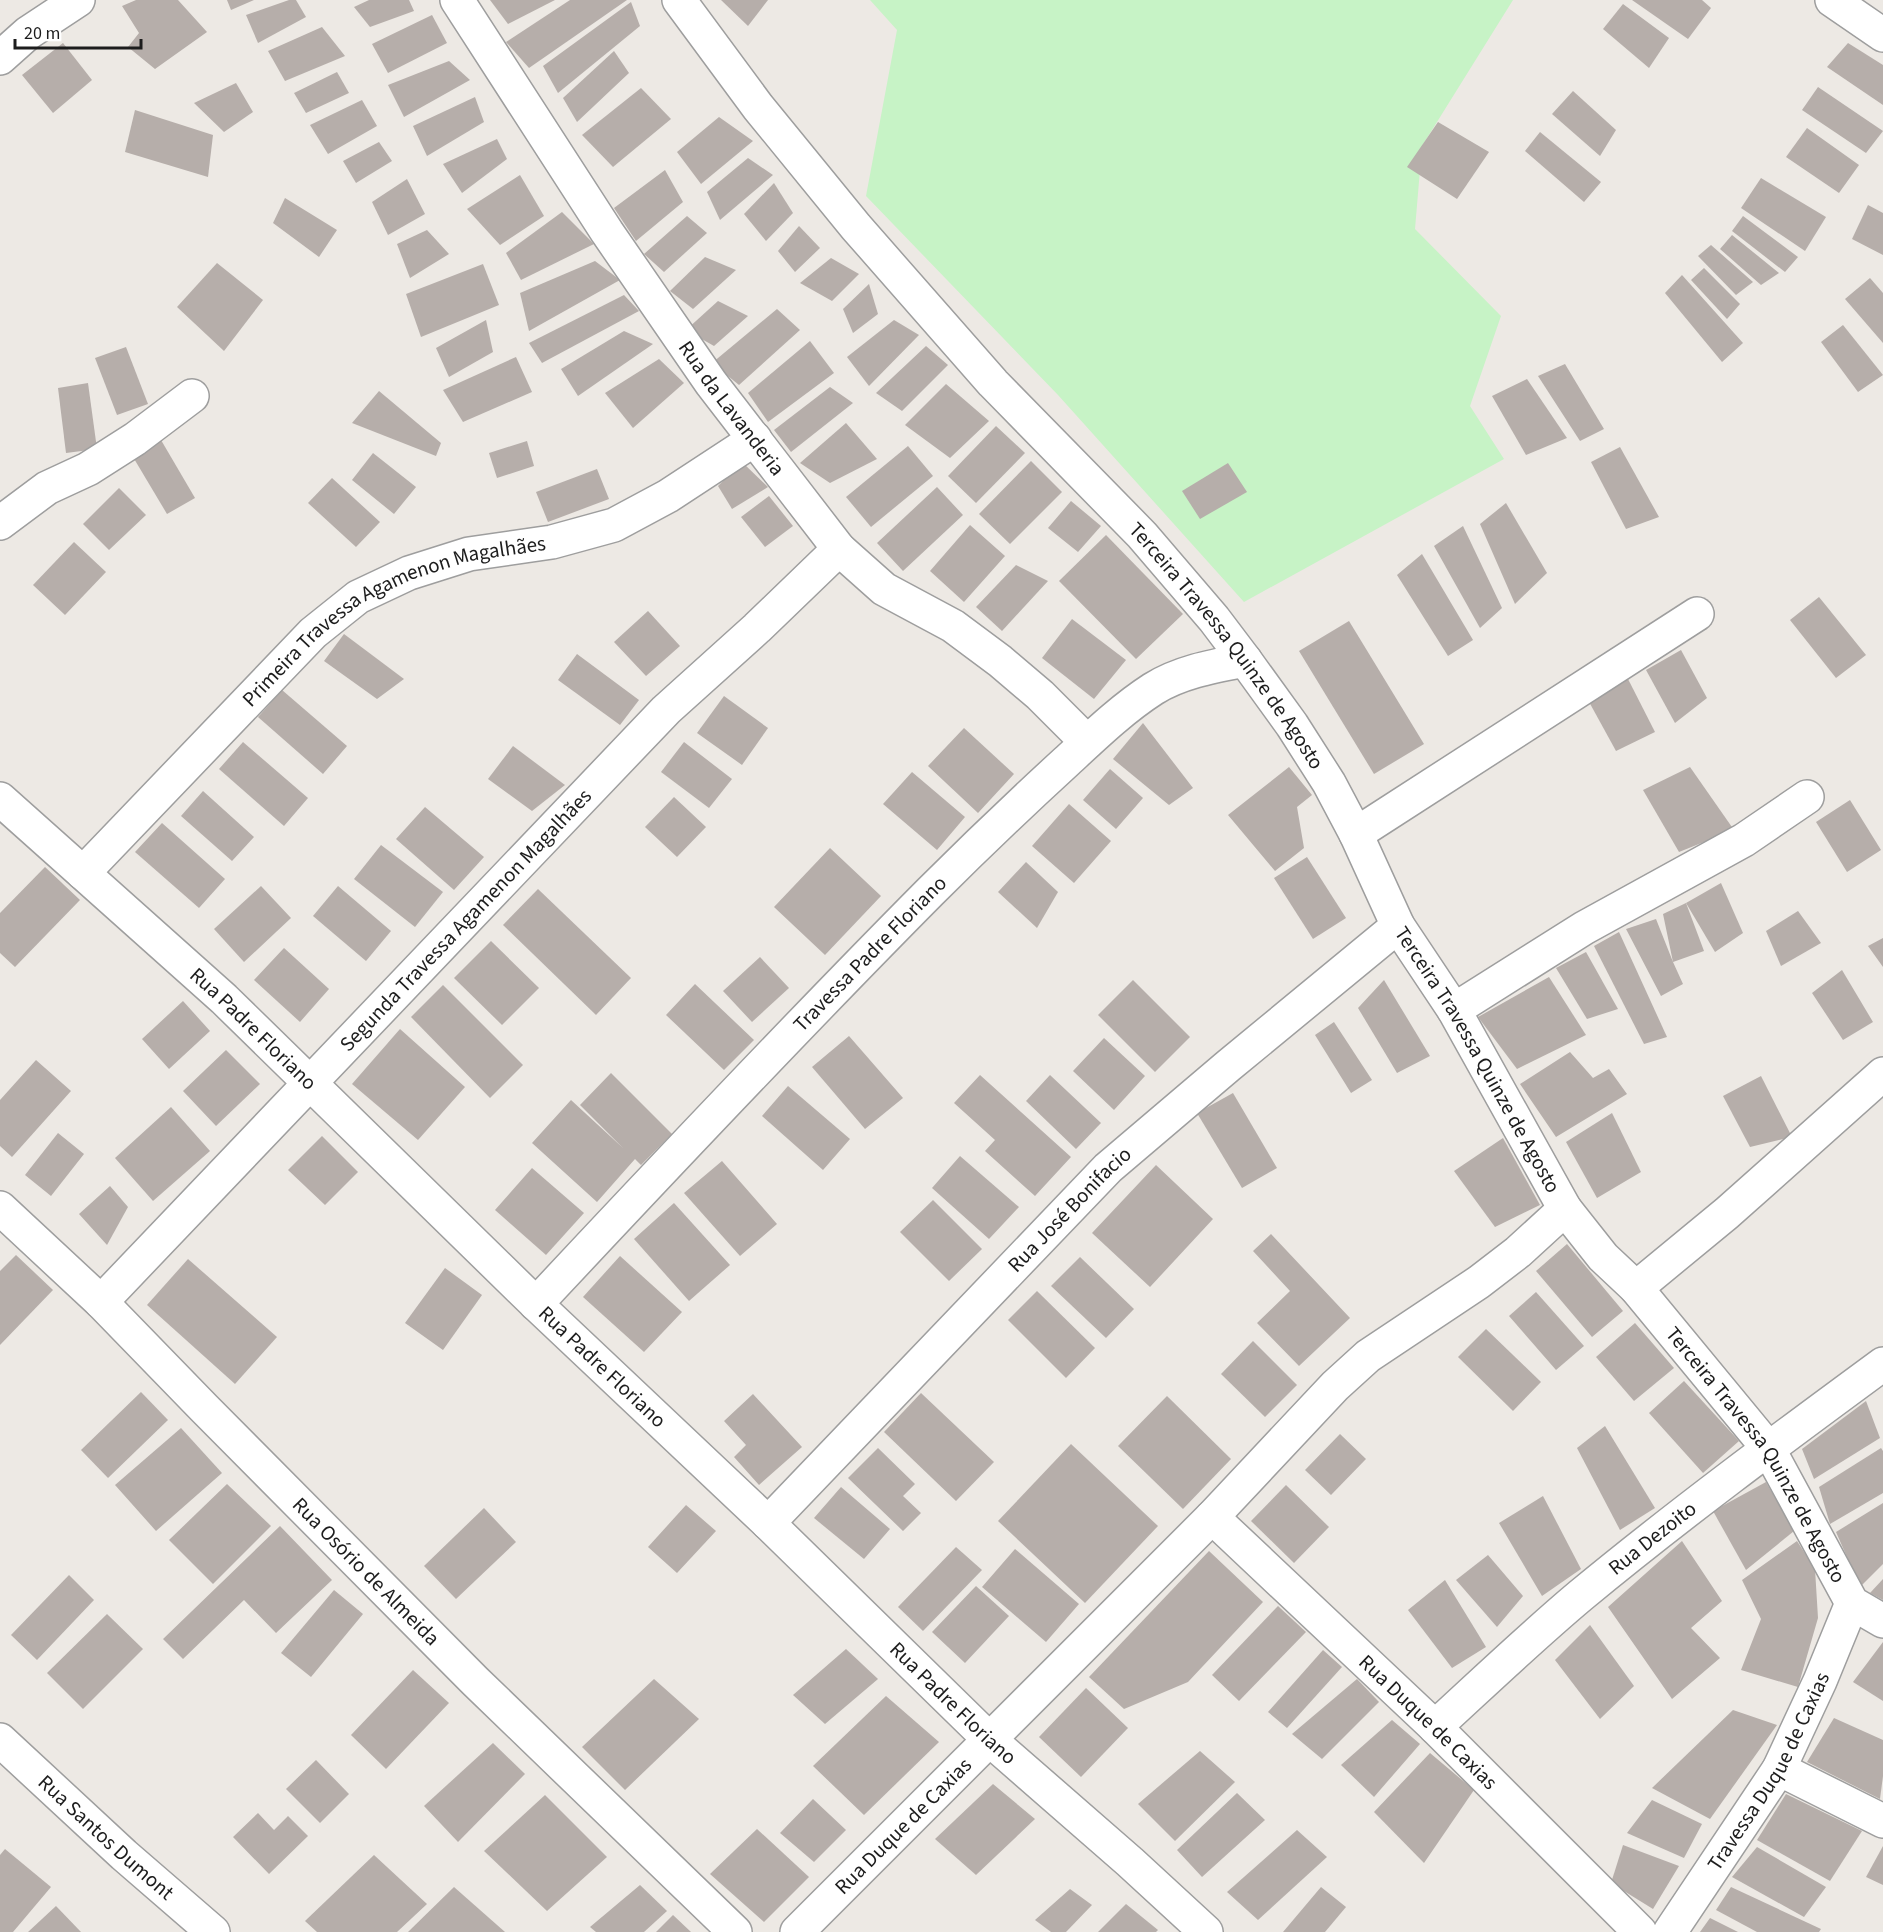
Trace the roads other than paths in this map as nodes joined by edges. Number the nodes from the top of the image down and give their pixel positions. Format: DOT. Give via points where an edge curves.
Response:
graph roads {
  1 [pos="78,0"];
  2 [pos="457,0"];
  3 [pos="679,0"];
  4 [pos="1832,0"];
  5 [pos="1883,35"];
  6 [pos="0,58"];
  7 [pos="192,396"];
  8 [pos="754,439"];
  9 [pos="0,523"];
  10 [pos="839,549"];
  11 [pos="1698,614"];
  12 [pos="1245,660"];
  13 [pos="1087,742"];
  14 [pos="1807,797"];
  15 [pos="0,799"];
  16 [pos="1356,834"];
  17 [pos="83,873"];
  18 [pos="1398,926"];
  19 [pos="1454,1010"];
  20 [pos="1883,1074"];
  21 [pos="310,1082"];
  22 [pos="0,1208"];
  23 [pos="1565,1209"];
  24 [pos="1636,1288"];
  25 [pos="101,1302"];
  26 [pos="536,1304"];
  27 [pos="1883,1364"];
  28 [pos="1768,1448"];
  29 [pos="1212,1517"];
  30 [pos="768,1523"];
  31 [pos="1852,1603"];
  32 [pos="1883,1621"];
  33 [pos="1435,1727"];
  34 [pos="989,1739"];
  35 [pos="0,1740"];
  36 [pos="1779,1769"];
  37 [pos="1883,1821"];
  38 [pos="213,1932"];
  39 [pos="735,1932"];
  40 [pos="797,1932"];
  41 [pos="1206,1932"];
  42 [pos="1640,1932"];
  43 [pos="1670,1932"];
  1 -- 6 [label="street" via="28,33"];
  2 -- 8 [label="street, Rua da Lavanderia" via="607,232"];
  3 -- 12 [label="street, Terceira Travessa Quinze de Agosto" via="758,108 856,227 993,383 1142,535"];
  4 -- 5 [label="street"];
  7 -- 9 [label="street" via="135,439 88,469 47,488"];
  8 -- 10 [label="street, Rua da Lavanderia"];
  8 -- 17 [label="street, Primeira Travessa Agamenon Magalhães" via="668,496 614,525 552,542 469,554 409,573 358,597 313,633"];
  10 -- 13 [label="street, Rua da Lavanderia" via="885,589 953,626 1000,661"];
  10 -- 21 [label="street, Segunda Travessa Agamenon Magalhães" via="666,710"];
  11 -- 16 [label="street"];
  12 -- 13 [label="street, Travessa Padre Floriano" via="1197,670 1155,688"];
  12 -- 16 [label="street, Terceira Travessa Quinze de Agosto" via="1329,783"];
  13 -- 26 [label="street, Travessa Padre Floriano" via="998,824 897,926"];
  14 -- 19 [label="street" via="1744,840 1584,928"];
  15 -- 17 [label="street, Rua Padre Floriano"];
  16 -- 18 [label="street, Terceira Travessa Quinze de Agosto"];
  17 -- 21 [label="street, Rua Padre Floriano"];
  18 -- 19 [label="street, Terceira Travessa Quinze de Agosto"];
  18 -- 30 [label="street, Rua José Bonifacio" via="1108,1168"];
  19 -- 23 [label="street, Terceira Travessa Quinze de Agosto"];
  20 -- 24 [label="street"];
  21 -- 25 [label="street, Segunda Travessa Agamenon Magalhães"];
  21 -- 26 [label="street, Rua Padre Floriano"];
  22 -- 25 [label="street, Rua Osório de Almeida"];
  23 -- 24 [label="street, Terceira Travessa Quinze de Agosto" via="1603,1257"];
  23 -- 29 [label="street, Rua Duque de Caxias" via="1479,1282 1368,1356 1327,1394"];
  24 -- 28 [label="street, Terceira Travessa Quinze de Agosto"];
  25 -- 39 [label="street, Rua Osório de Almeida" via="458,1665"];
  26 -- 30 [label="street, Rua Padre Floriano"];
  27 -- 28 [label="street, Rua Dezoito"];
  28 -- 31 [label="street, Terceira Travessa Quinze de Agosto"];
  28 -- 33 [label="street, Rua Dezoito" via="1581,1596"];
  29 -- 33 [label="street, Rua Duque de Caxias"];
  29 -- 34 [label="street, Rua Duque de Caxias"];
  30 -- 34 [label="street, Rua Padre Floriano"];
  31 -- 32 [label="street, Terceira Travessa Quinze de Agosto"];
  31 -- 36 [label="street, Travessa Duque de Caxias" via="1821,1682"];
  33 -- 42 [label="street, Rua Duque de Caxias"];
  34 -- 40 [label="street, Rua Duque de Caxias"];
  34 -- 41 [label="street, Rua Padre Floriano"];
  35 -- 38 [label="street, Rua Santos Dumont"];
  36 -- 37 [label="street"];
  36 -- 43 [label="street, Travessa Duque de Caxias"];
}
